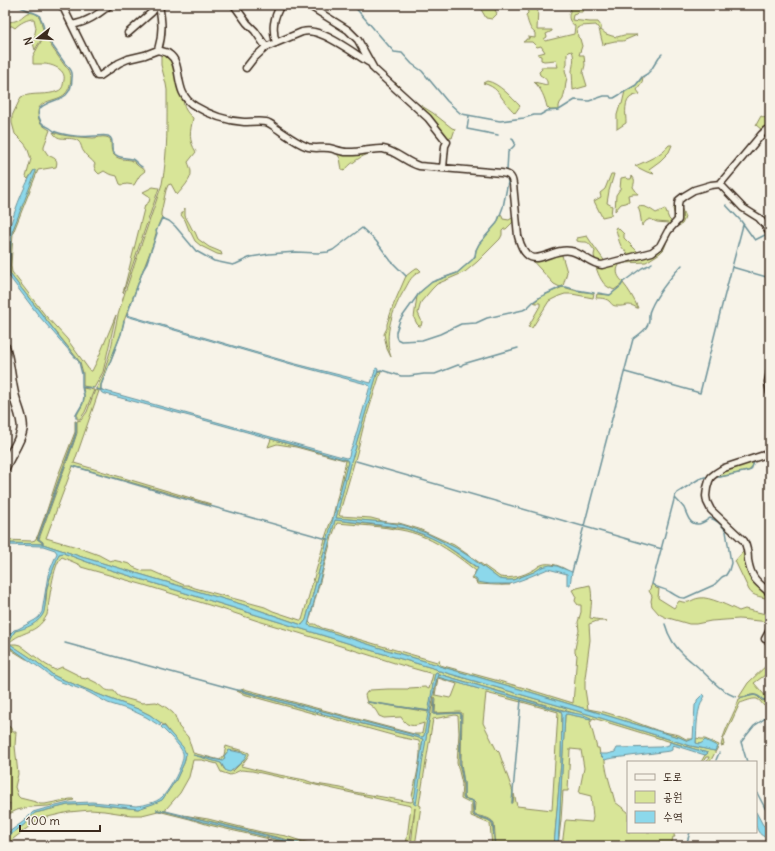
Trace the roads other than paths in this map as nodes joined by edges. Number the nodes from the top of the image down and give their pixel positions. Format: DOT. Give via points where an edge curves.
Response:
graph roads {
  1 [pos="62,5"];
  2 [pos="110,5"];
  3 [pos="158,5"];
  4 [pos="281,5"];
  5 [pos="308,5"];
  6 [pos="236,6"];
  7 [pos="72,25"];
  8 [pos="128,33"];
  9 [pos="276,43"];
  10 [pos="266,47"];
  11 [pos="158,50"];
  12 [pos="371,64"];
  13 [pos="246,68"];
  14 [pos="770,129"];
  15 [pos="443,168"];
  16 [pos="720,184"];
  17 [pos="770,233"];
  18 [pos="5,348"];
  19 [pos="770,372"];
  20 [pos="770,393"];
  21 [pos="770,453"];
  22 [pos="5,467"];
  23 [pos="770,593"];
  24 [pos="770,630"];
  25 [pos="765,639"];
  1 -- 7 [label="street"];
  2 -- 7 [label="street" via="93,18"];
  3 -- 8 [label="street"];
  3 -- 11 [label="street" via="162,26"];
  4 -- 9 [label="street" via="274,26"];
  5 -- 12 [label="street" via="354,35"];
  6 -- 10 [label="street"];
  7 -- 11 [label="street" via="97,76 128,59"];
  9 -- 10 [label="street"];
  9 -- 12 [label="street" via="302,32 314,31"];
  10 -- 13 [label="street"];
  11 -- 15 [label="street" via="170,54 175,61 186,99 212,115 238,121 270,123 308,147 345,152 383,150 395,153 419,166"];
  12 -- 15 [label="street" via="428,118 447,142"];
  14 -- 16 [label="street" via="762,134"];
  15 -- 16 [label="street" via="510,176 518,236 523,250 532,257 541,258 569,250 597,265 652,252 660,246 678,220 679,200 694,190"];
  16 -- 17 [label="street" via="743,208 759,218"];
  18 -- 22 [label="street" via="22,431"];
  19 -- 20 [label="street"];
  21 -- 23 [label="street" via="716,473 709,481 706,496 711,510 744,541 752,576"];
  24 -- 25 [label="street"];
}
